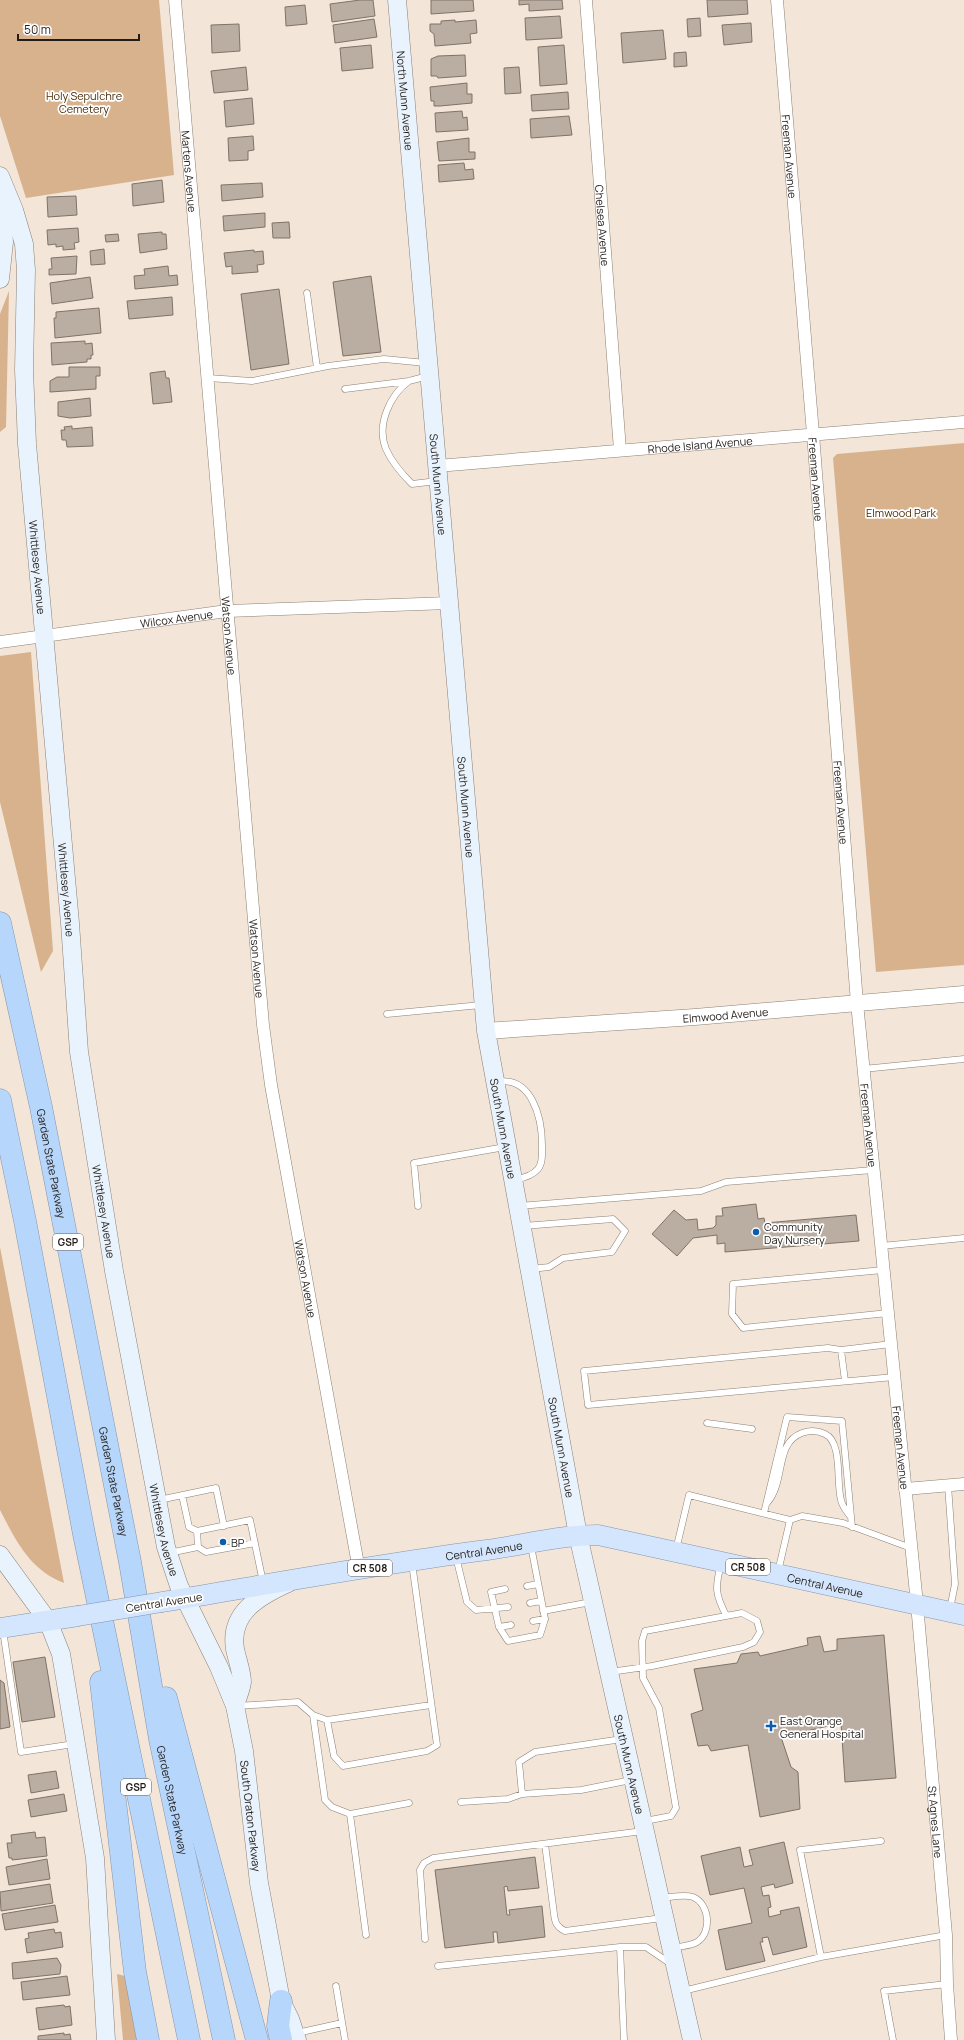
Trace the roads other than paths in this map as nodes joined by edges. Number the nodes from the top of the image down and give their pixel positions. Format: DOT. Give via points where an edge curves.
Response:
graph roads {
  1 [pos="175,0"];
  2 [pos="396,0"];
  3 [pos="586,0"];
  4 [pos="777,0"];
  5 [pos="0,176"];
  6 [pos="0,186"];
  7 [pos="415,202"];
  8 [pos="0,279"];
  9 [pos="308,293"];
  10 [pos="206,342"];
  11 [pos="317,368"];
  12 [pos="429,370"];
  13 [pos="208,378"];
  14 [pos="409,381"];
  15 [pos="345,389"];
  16 [pos="964,422"];
  17 [pos="813,434"];
  18 [pos="620,450"];
  19 [pos="438,474"];
  20 [pos="449,603"];
  21 [pos="227,611"];
  22 [pos="44,636"];
  23 [pos="0,642"];
  24 [pos="0,923"];
  25 [pos="964,994"];
  26 [pos="857,1003"];
  27 [pos="483,1005"];
  28 [pos="387,1014"];
  29 [pos="486,1031"];
  30 [pos="964,1059"];
  31 [pos="863,1069"];
  32 [pos="495,1082"];
  33 [pos="0,1100"];
  34 [pos="507,1147"];
  35 [pos="873,1170"];
  36 [pos="513,1180"];
  37 [pos="418,1206"];
  38 [pos="518,1206"];
  39 [pos="521,1227"];
  40 [pos="964,1238"];
  41 [pos="881,1246"];
  42 [pos="529,1269"];
  43 [pos="883,1270"];
  44 [pos="888,1313"];
  45 [pos="891,1344"];
  46 [pos="841,1350"];
  47 [pos="894,1376"];
  48 [pos="845,1381"];
  49 [pos="707,1423"];
  50 [pos="752,1428"];
  51 [pos="964,1484"];
  52 [pos="948,1485"];
  53 [pos="905,1489"];
  54 [pos="182,1495"];
  55 [pos="157,1500"];
  56 [pos="767,1504"];
  57 [pos="764,1513"];
  58 [pos="851,1518"];
  59 [pos="790,1520"];
  60 [pos="224,1526"];
  61 [pos="852,1527"];
  62 [pos="198,1531"];
  63 [pos="84,1534"];
  64 [pos="578,1535"];
  65 [pos="255,1543"];
  66 [pos="530,1544"];
  67 [pos="198,1547"];
  68 [pos="911,1548"];
  69 [pos="676,1551"];
  70 [pos="168,1553"];
  71 [pos="455,1554"];
  72 [pos="0,1555"];
  73 [pos="412,1561"];
  74 [pos="721,1561"];
  75 [pos="130,1562"];
  76 [pos="359,1570"];
  77 [pos="778,1574"];
  78 [pos="292,1581"];
  79 [pos="538,1584"];
  80 [pos="263,1585"];
  81 [pos="527,1586"];
  82 [pos="505,1589"];
  83 [pos="185,1598"];
  84 [pos="541,1601"];
  85 [pos="592,1602"];
  86 [pos="530,1603"];
  87 [pos="917,1604"];
  88 [pos="508,1607"];
  89 [pos="494,1609"];
  90 [pos="543,1611"];
  91 [pos="957,1614"];
  92 [pos="726,1615"];
  93 [pos="545,1619"];
  94 [pos="48,1621"];
  95 [pos="532,1621"];
  96 [pos="511,1625"];
  97 [pos="499,1627"];
  98 [pos="1,1628"];
  99 [pos="643,1668"];
  100 [pos="609,1672"];
  101 [pos="430,1705"];
  102 [pos="235,1706"];
  103 [pos="313,1715"];
  104 [pos="327,1720"];
  105 [pos="624,1739"];
  106 [pos="76,1744"];
  107 [pos="633,1780"];
  108 [pos="522,1794"];
  109 [pos="460,1802"];
  110 [pos="409,1804"];
  111 [pos="350,1814"];
  112 [pos="644,1826"];
  113 [pos="881,1841"];
  114 [pos="545,1844"];
  115 [pos="660,1898"];
  116 [pos="664,1918"];
  117 [pos="366,1935"];
  118 [pos="946,1935"];
  119 [pos="425,1939"];
  120 [pos="620,1946"];
  121 [pos="671,1948"];
  122 [pos="821,1957"];
  123 [pos="438,1966"];
  124 [pos="675,1967"];
  125 [pos="947,1984"];
  126 [pos="336,1986"];
  127 [pos="681,1992"];
  128 [pos="281,2000"];
  129 [pos="342,2023"];
  130 [pos="291,2038"];
  131 [pos="106,2040"];
  132 [pos="148,2040"];
  133 [pos="189,2040"];
  134 [pos="224,2040"];
  135 [pos="257,2040"];
  136 [pos="345,2040"];
  137 [pos="624,2040"];
  138 [pos="692,2040"];
  139 [pos="893,2040"];
  140 [pos="951,2040"];
  1 -- 10 [label="street, Martens Avenue"];
  2 -- 7 [label="main road, North Munn Avenue"];
  3 -- 18 [label="street, Chelsea Avenue"];
  4 -- 17 [label="street, Freeman Avenue"];
  5 -- 22 [label="main road, Whittlesey Avenue" via="24,244 26,420"];
  6 -- 8 [label="main road" via="4,236"];
  7 -- 12 [label="main road, South Munn Avenue"];
  9 -- 11 [label="lane"];
  10 -- 13 [label="street, Watson Avenue"];
  11 -- 12 [label="lane" via="384,359"];
  11 -- 13 [label="lane" via="252,381"];
  12 -- 14 [label="lane"];
  12 -- 19 [label="main road, South Munn Avenue"];
  13 -- 21 [label="street, Watson Avenue"];
  14 -- 15 [label="lane"];
  14 -- 19 [label="lane" via="400,388 386,412 385,448 401,473 412,484"];
  16 -- 17 [label="street, Rhode Island Avenue"];
  17 -- 18 [label="street, Rhode Island Avenue"];
  17 -- 26 [label="street, Freeman Avenue"];
  18 -- 19 [label="street, Rhode Island Avenue"];
  19 -- 20 [label="main road, South Munn Avenue"];
  20 -- 21 [label="street, Wilcox Avenue"];
  20 -- 27 [label="main road, South Munn Avenue"];
  21 -- 22 [label="street, Wilcox Avenue"];
  21 -- 76 [label="street, Watson Avenue" via="264,1033 271,1085"];
  22 -- 23 [label="street, Wilcox Avenue"];
  22 -- 55 [label="main road, Whittlesey Avenue" via="79,1052 114,1271"];
  24 -- 75 [label="highway, Garden State Parkway / GSP" via="42,1107"];
  25 -- 26 [label="street, Elmwood Avenue"];
  26 -- 29 [label="street, Elmwood Avenue"];
  26 -- 31 [label="street, Freeman Avenue"];
  27 -- 28 [label="lane"];
  27 -- 29 [label="main road, South Munn Avenue"];
  29 -- 32 [label="main road, South Munn Avenue"];
  30 -- 31 [label="lane"];
  31 -- 35 [label="street, Freeman Avenue"];
  32 -- 34 [label="main road, South Munn Avenue"];
  32 -- 36 [label="lane" via="506,1080 519,1085 537,1109 542,1126 542,1158 538,1169 526,1178"];
  33 -- 63 [label="highway, GSP" via="24,1213"];
  34 -- 36 [label="main road, South Munn Avenue"];
  34 -- 37 [label="lane" via="414,1163"];
  35 -- 38 [label="lane" via="726,1182 701,1191"];
  35 -- 41 [label="street, Freeman Avenue"];
  36 -- 38 [label="main road, South Munn Avenue"];
  38 -- 39 [label="main road, South Munn Avenue"];
  39 -- 42 [label="main road, South Munn Avenue"];
  39 -- 42 [label="lane" via="613,1219 625,1231 612,1252 563,1258 549,1267"];
  40 -- 41 [label="lane"];
  41 -- 43 [label="street, Freeman Avenue"];
  42 -- 64 [label="main road, South Munn Avenue"];
  43 -- 44 [label="street, Freeman Avenue"];
  43 -- 44 [label="lane" via="733,1284 732,1314 743,1328"];
  44 -- 45 [label="street, Freeman Avenue"];
  45 -- 46 [label="lane"];
  45 -- 47 [label="street, Freeman Avenue"];
  46 -- 48 [label="lane"];
  46 -- 48 [label="lane" via="828,1348 584,1371 588,1405"];
  47 -- 48 [label="lane"];
  47 -- 53 [label="street, Freeman Avenue"];
  49 -- 50 [label="lane"];
  51 -- 52 [label="street"];
  52 -- 53 [label="street"];
  52 -- 91 [label="lane"];
  53 -- 68 [label="street, Freeman Avenue"];
  54 -- 55 [label="lane"];
  54 -- 60 [label="lane" via="216,1488"];
  54 -- 62 [label="lane" via="189,1527"];
  55 -- 70 [label="main road, Whittlesey Avenue"];
  56 -- 57 [label="lane"];
  56 -- 58 [label="lane" via="774,1496 787,1443 794,1436 807,1431 818,1431 828,1435 836,1447 841,1501"];
  56 -- 58 [label="lane" via="787,1417 842,1421"];
  57 -- 59 [label="lane"];
  57 -- 69 [label="lane" via="689,1495"];
  58 -- 61 [label="lane"];
  59 -- 61 [label="lane" via="802,1516"];
  59 -- 77 [label="lane"];
  60 -- 62 [label="lane"];
  60 -- 65 [label="lane" via="250,1520"];
  61 -- 68 [label="lane"];
  62 -- 67 [label="lane"];
  63 -- 132 [label="highway" via="135,1972"];
  63 -- 133 [label="highway, GSP"];
  64 -- 66 [label="main road, Central Avenue / CR 508"];
  64 -- 69 [label="main road, Central Avenue / CR 508" via="598,1535"];
  64 -- 85 [label="main road, South Munn Avenue"];
  65 -- 67 [label="lane" via="206,1552"];
  65 -- 80 [label="lane"];
  66 -- 71 [label="main road, Central Avenue / CR 508"];
  66 -- 79 [label="lane"];
  67 -- 70 [label="lane"];
  68 -- 87 [label="street, Freeman Avenue"];
  69 -- 74 [label="main road, Central Avenue / CR 508"];
  70 -- 83 [label="main road, Whittlesey Avenue"];
  71 -- 73 [label="main road, Central Avenue / CR 508"];
  71 -- 89 [label="lane" via="467,1602 476,1610"];
  72 -- 94 [label="main road"];
  73 -- 76 [label="main road, Central Avenue / CR 508"];
  73 -- 101 [label="lane"];
  74 -- 77 [label="main road, Central Avenue / CR 508"];
  74 -- 92 [label="lane" via="716,1585 718,1599"];
  75 -- 134 [label="highway, Garden State Parkway / GSP" via="162,1746"];
  75 -- 135 [label="highway"];
  76 -- 78 [label="main road, Central Avenue / CR 508"];
  77 -- 87 [label="main road, Central Avenue / CR 508"];
  78 -- 80 [label="main road, Central Avenue / CR 508"];
  78 -- 102 [label="main road" via="254,1603 238,1619 234,1632 235,1648 242,1682"];
  79 -- 81 [label="lane"];
  79 -- 84 [label="lane"];
  80 -- 83 [label="main road, Central Avenue / CR 508"];
  82 -- 89 [label="lane" via="491,1592"];
  83 -- 94 [label="main road, Central Avenue / CR 508, bridge"];
  83 -- 102 [label="main road, South Oraton Parkway"];
  84 -- 86 [label="lane"];
  84 -- 90 [label="lane"];
  85 -- 90 [label="lane"];
  85 -- 100 [label="main road, South Munn Avenue"];
  87 -- 91 [label="main road, Central Avenue / CR 508"];
  87 -- 118 [label="street, St Agnes Lane"];
  88 -- 89 [label="lane"];
  89 -- 97 [label="lane"];
  90 -- 93 [label="lane"];
  92 -- 99 [label="lane" via="645,1631 642,1642"];
  92 -- 99 [label="lane" via="742,1613 757,1621 760,1632 754,1642 743,1647"];
  93 -- 95 [label="lane"];
  93 -- 97 [label="lane" via="540,1635 508,1641"];
  94 -- 98 [label="main road, Central Avenue / CR 508"];
  94 -- 106 [label="main road" via="61,1654"];
  96 -- 97 [label="lane"];
  98 -- 106 [label="lane" via="21,1752"];
  99 -- 100 [label="lane"];
  99 -- 112 [label="lane" via="643,1678 659,1708 676,1808 671,1816"];
  100 -- 105 [label="main road, South Munn Avenue"];
  101 -- 104 [label="lane"];
  101 -- 104 [label="lane" via="437,1745 427,1751 343,1766 334,1756"];
  102 -- 103 [label="lane" via="298,1702"];
  102 -- 128 [label="main road, South Oraton Parkway" via="244,1751 259,1883"];
  103 -- 104 [label="lane"];
  103 -- 111 [label="lane" via="325,1800 332,1807"];
  105 -- 107 [label="main road, South Munn Avenue"];
  105 -- 108 [label="lane" via="535,1752 519,1762"];
  106 -- 131 [label="main road" via="95,1858"];
  107 -- 108 [label="lane" via="581,1790"];
  107 -- 112 [label="main road, South Munn Avenue"];
  108 -- 109 [label="lane" via="508,1799"];
  110 -- 111 [label="lane"];
  111 -- 117 [label="lane"];
  112 -- 114 [label="lane"];
  112 -- 115 [label="main road, South Munn Avenue"];
  113 -- 122 [label="lane" via="800,1850"];
  114 -- 116 [label="lane" via="556,1923 565,1931"];
  114 -- 119 [label="lane" via="446,1856 424,1863 420,1870"];
  115 -- 116 [label="main road, South Munn Avenue"];
  115 -- 121 [label="lane" via="695,1898 704,1908 708,1921 706,1935 697,1942"];
  116 -- 121 [label="main road, South Munn Avenue"];
  118 -- 122 [label="lane"];
  118 -- 125 [label="street, St Agnes Lane"];
  120 -- 123 [label="lane"];
  120 -- 124 [label="lane" via="646,1947"];
  120 -- 137 [label="lane"];
  121 -- 124 [label="main road, South Munn Avenue"];
  122 -- 127 [label="lane"];
  124 -- 127 [label="main road, South Munn Avenue"];
  125 -- 139 [label="lane" via="884,1991"];
  125 -- 140 [label="street, St Agnes Lane"];
  126 -- 129 [label="lane"];
  127 -- 138 [label="main road, South Munn Avenue"];
  128 -- 130 [label="highway" via="278,2026"];
  129 -- 130 [label="lane"];
  129 -- 136 [label="lane"];
}
